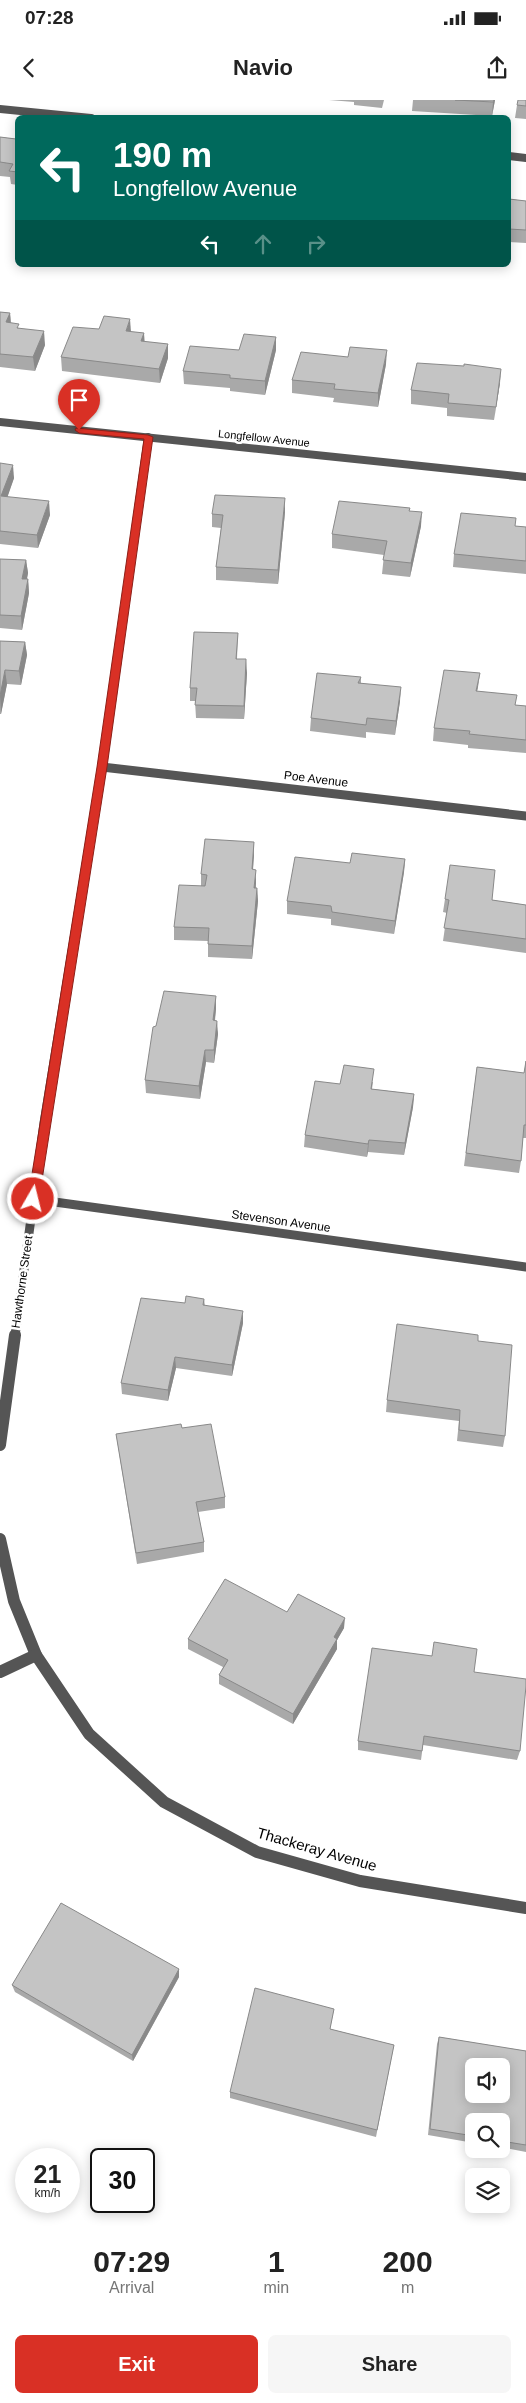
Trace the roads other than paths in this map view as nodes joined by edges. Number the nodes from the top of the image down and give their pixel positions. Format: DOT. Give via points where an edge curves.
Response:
graph roads {
  1 [pos="0,109"];
  2 [pos="61,115"];
  3 [pos="511,156"];
  4 [pos="526,158"];
  5 [pos="0,422"];
  6 [pos="148,437"];
  7 [pos="526,477"];
  8 [pos="102,767"];
  9 [pos="526,816"];
  10 [pos="33,1199"];
  11 [pos="526,1267"];
  12 [pos="0,1445"];
  13 [pos="0,1539"];
  14 [pos="36,1655"];
  15 [pos="0,1672"];
  16 [pos="526,1908"];
  1 -- 2 [label="street"];
  3 -- 4 [label="street"];
  5 -- 6 [label="street, Longfellow Avenue"];
  6 -- 7 [label="street, Longfellow Avenue"];
  6 -- 8 [label="street, Hawthorne Street"];
  8 -- 9 [label="street, Poe Avenue"];
  8 -- 10 [label="street, Hawthorne Street"];
  10 -- 11 [label="street, Stevenson Avenue"];
  10 -- 12 [label="street, Hawthorne Street"];
  13 -- 14 [label="street" via="14,1601"];
  14 -- 15 [label="street"];
  14 -- 16 [label="street, Thackeray Avenue" via="89,1734 164,1802 257,1852 360,1881"];
}
